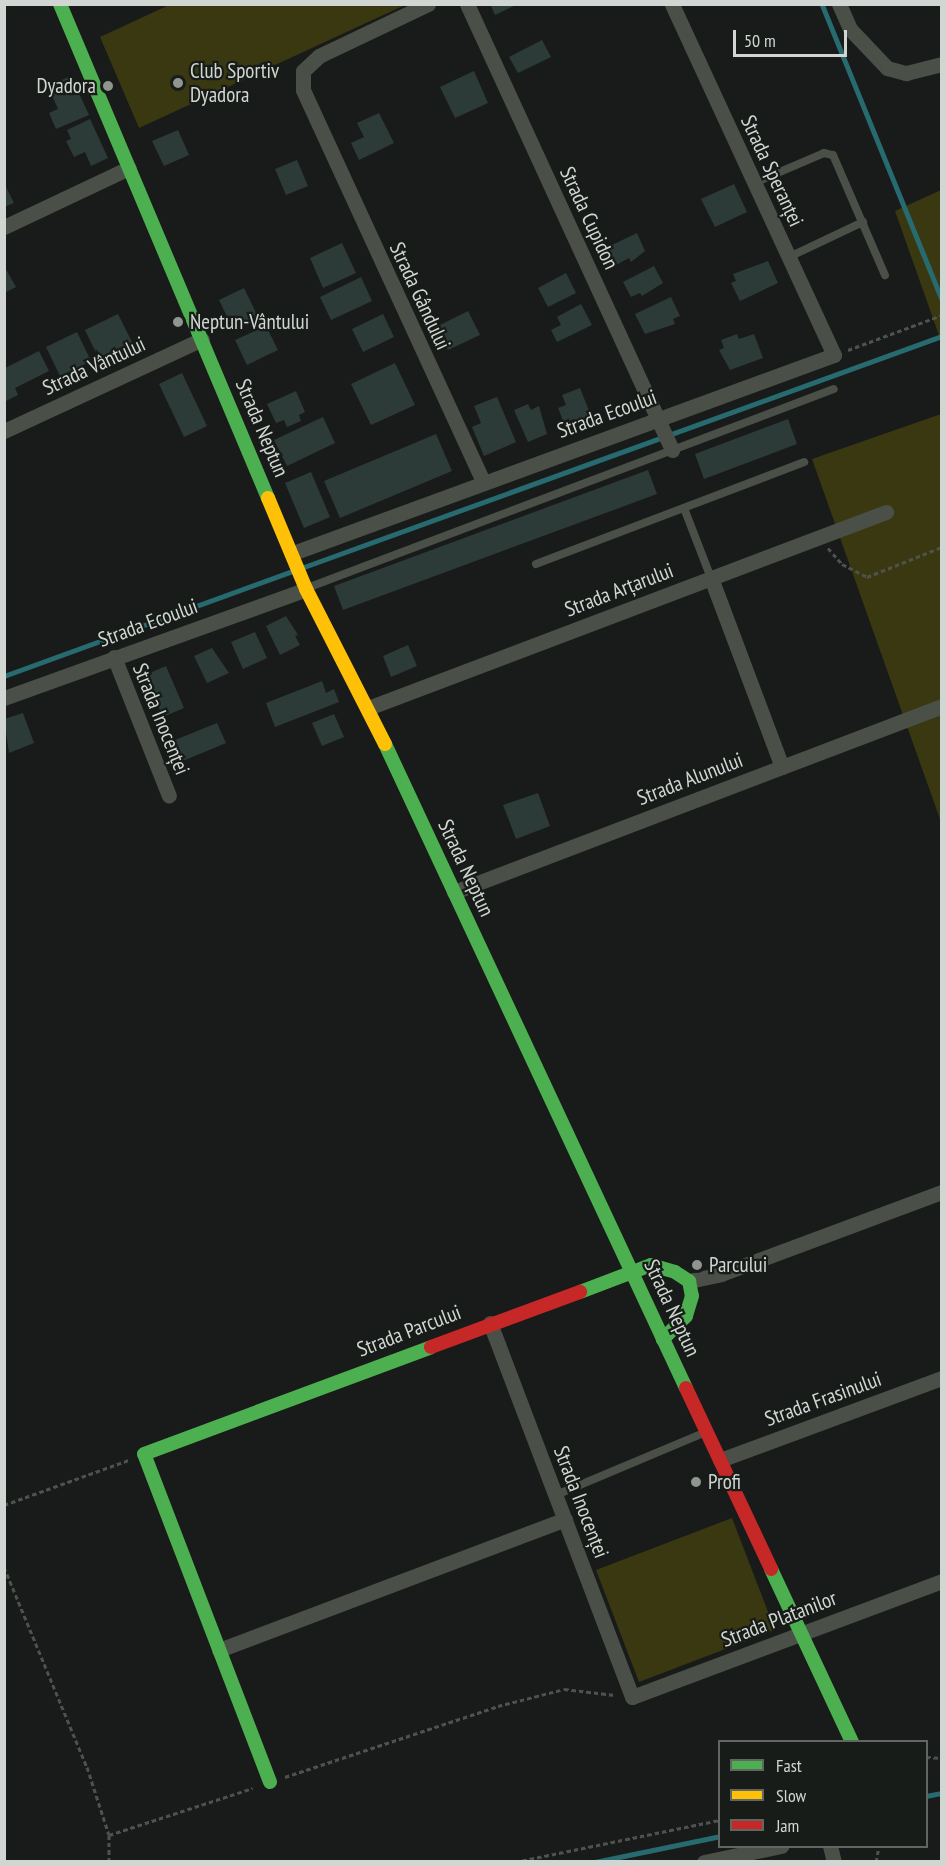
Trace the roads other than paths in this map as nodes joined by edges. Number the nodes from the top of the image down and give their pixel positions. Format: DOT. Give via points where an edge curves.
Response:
graph roads {
  1 [pos="60,4"];
  2 [pos="428,4"];
  3 [pos="467,4"];
  4 [pos="672,4"];
  5 [pos="839,4"];
  6 [pos="942,64"];
  7 [pos="129,168"];
  8 [pos="754,183"];
  9 [pos="863,222"];
  10 [pos="4,227"];
  11 [pos="789,257"];
  12 [pos="885,275"];
  13 [pos="202,339"];
  14 [pos="834,355"];
  15 [pos="834,389"];
  16 [pos="659,422"];
  17 [pos="4,430"];
  18 [pos="670,445"];
  19 [pos="804,462"];
  20 [pos="483,482"];
  21 [pos="684,508"];
  22 [pos="886,512"];
  23 [pos="294,558"];
  24 [pos="536,564"];
  25 [pos="711,578"];
  26 [pos="304,583"];
  27 [pos="114,657"];
  28 [pos="4,698"];
  29 [pos="942,706"];
  30 [pos="368,708"];
  31 [pos="782,767"];
  32 [pos="169,796"];
  33 [pos="454,891"];
  34 [pos="942,1192"];
  35 [pos="631,1270"];
  36 [pos="689,1281"];
  37 [pos="490,1323"];
  38 [pos="663,1339"];
  39 [pos="942,1378"];
  40 [pos="707,1431"];
  41 [pos="720,1460"];
  42 [pos="556,1495"];
  43 [pos="565,1519"];
  44 [pos="942,1581"];
  45 [pos="801,1633"];
  46 [pos="219,1650"];
  47 [pos="632,1697"];
  48 [pos="851,1740"];
  49 [pos="270,1782"];
  50 [pos="770,1848"];
  51 [pos="704,1862"];
  1 -- 7 [label="street, Strada Neptun"];
  2 -- 20 [label="street, Strada Gândului" via="319,56 303,71 303,90"];
  3 -- 16 [label="street, Strada Cupidon"];
  4 -- 8 [label="street, Strada Speranței"];
  5 -- 6 [label="street" via="850,29 887,68 906,73"];
  7 -- 10 [label="street"];
  7 -- 13 [label="street, Strada Neptun"];
  8 -- 9 [label="lane" via="824,153 833,155"];
  8 -- 11 [label="street, Strada Speranței"];
  9 -- 11 [label="lane"];
  9 -- 12 [label="lane"];
  11 -- 14 [label="street, Strada Speranței"];
  13 -- 17 [label="street, Strada Vântului"];
  13 -- 23 [label="street, Strada Neptun"];
  14 -- 16 [label="street, Strada Ecoului"];
  15 -- 18 [label="lane"];
  16 -- 18 [label="street, Strada Cupidon"];
  16 -- 20 [label="street, Strada Ecoului"];
  18 -- 26 [label="lane"];
  19 -- 21 [label="lane"];
  20 -- 23 [label="street, Strada Ecoului"];
  21 -- 24 [label="lane"];
  21 -- 25 [label="lane"];
  22 -- 25 [label="street, Strada Arțarului"];
  23 -- 26 [label="street, Strada Neptun"];
  25 -- 30 [label="street, Strada Arțarului"];
  25 -- 31 [label="street"];
  26 -- 27 [label="street, Strada Ecoului"];
  26 -- 30 [label="street, Strada Neptun"];
  27 -- 28 [label="street, Strada Ecoului"];
  27 -- 32 [label="street, Strada Inocenței"];
  29 -- 31 [label="street, Strada Alunului"];
  30 -- 33 [label="street, Strada Neptun"];
  31 -- 33 [label="street, Strada Alunului"];
  33 -- 35 [label="street, Strada Neptun"];
  34 -- 36 [label="street" via="721,1274"];
  35 -- 36 [label="street, Strada Parcului" via="651,1265"];
  35 -- 37 [label="street, Strada Parcului"];
  35 -- 38 [label="street, Strada Neptun"];
  36 -- 38 [label="street" via="692,1296 686,1316"];
  37 -- 42 [label="street, Strada Inocenței"];
  37 -- 46 [label="street, Strada Parcului" via="144,1454"];
  38 -- 40 [label="street, Strada Neptun"];
  39 -- 41 [label="street, Strada Frasinului"];
  40 -- 41 [label="street, Strada Neptun"];
  40 -- 42 [label="lane"];
  41 -- 45 [label="street, Strada Neptun"];
  42 -- 43 [label="street, Strada Inocenței"];
  43 -- 46 [label="street"];
  43 -- 47 [label="street, Strada Inocenței"];
  44 -- 45 [label="street, Strada Platanilor"];
  45 -- 47 [label="street, Strada Platanilor"];
  45 -- 48 [label="street, Strada Neptun"];
  46 -- 49 [label="street"];
  50 -- 51 [label="street"];
}
